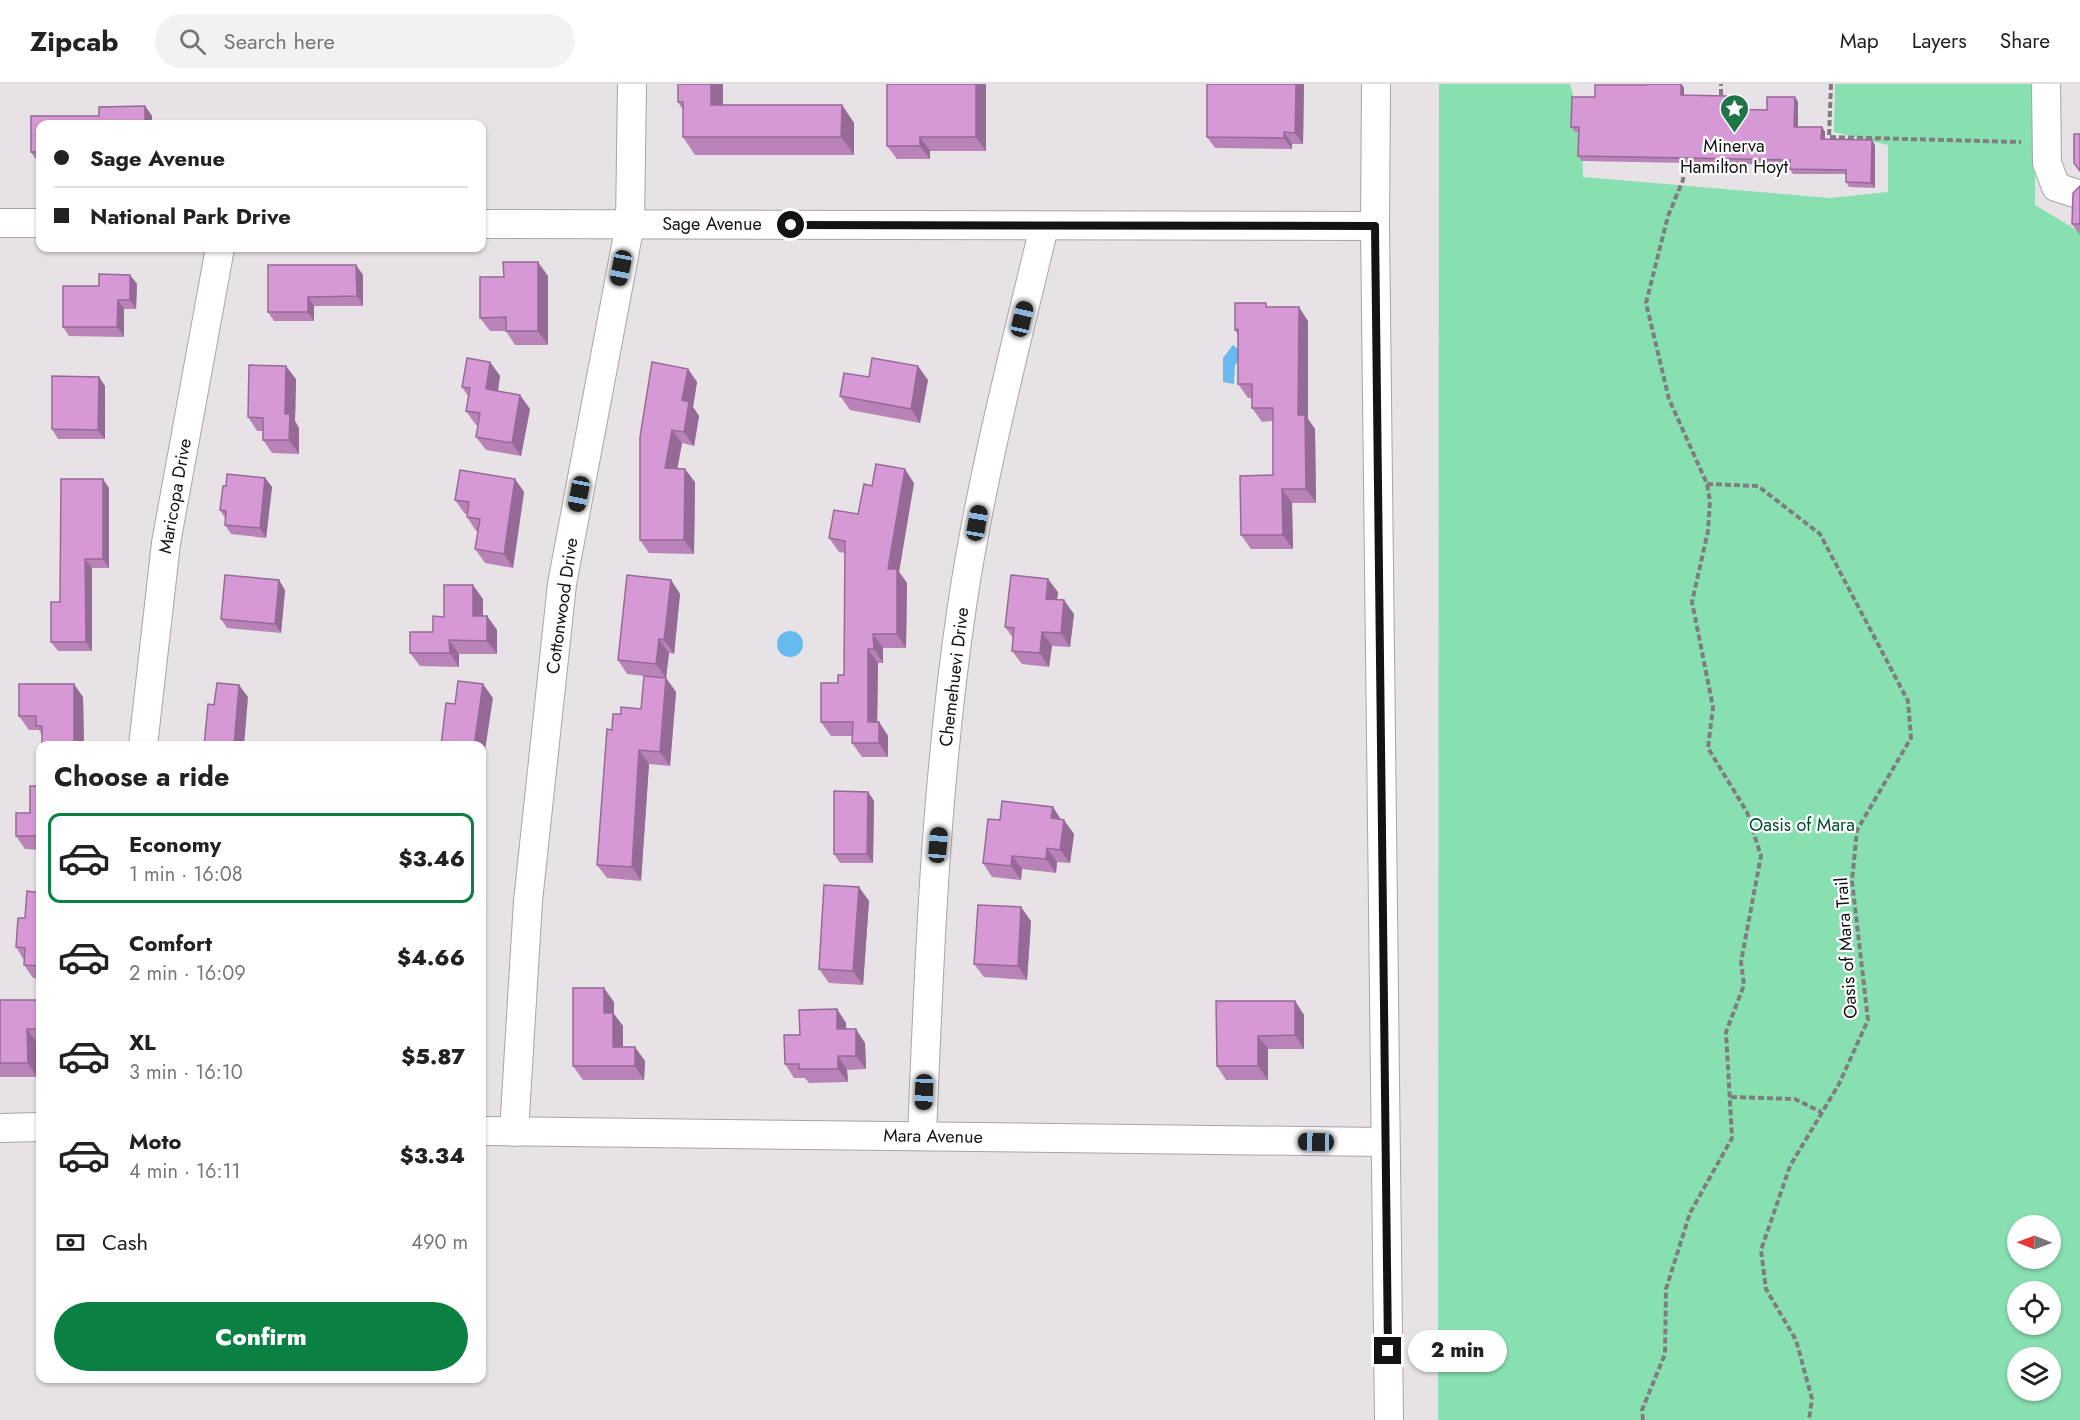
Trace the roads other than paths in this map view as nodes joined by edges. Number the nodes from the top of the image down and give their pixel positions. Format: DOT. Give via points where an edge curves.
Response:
graph roads {
  1 [pos="632,84"];
  2 [pos="1376,84"];
  3 [pos="2046,84"];
  4 [pos="2078,194"];
  5 [pos="0,223"];
  6 [pos="36,223"];
  7 [pos="486,224"];
  8 [pos="630,224"];
  9 [pos="1044,226"];
  10 [pos="1375,226"];
  11 [pos="219,252"];
  12 [pos="144,741"];
  13 [pos="36,1126"];
  14 [pos="0,1128"];
  15 [pos="486,1131"];
  16 [pos="514,1132"];
  17 [pos="922,1136"];
  18 [pos="1384,1142"];
  19 [pos="1389,1420"];
  1 -- 8 [label="street, Cottonwood Drive"];
  2 -- 10 [label="street"];
  3 -- 4 [label="street" via="2047,164 2056,187"];
  5 -- 6 [label="street"];
  7 -- 8 [label="street, Sage Avenue"];
  8 -- 9 [label="street, Sage Avenue"];
  8 -- 16 [label="street, Cottonwood Drive" via="562,584 528,901"];
  9 -- 10 [label="street, Sage Avenue"];
  9 -- 17 [label="street, Chemehuevi Drive" via="984,482 962,606 930,936"];
  10 -- 18 [label="street"];
  11 -- 12 [label="street, Maricopa Drive" via="166,543"];
  13 -- 14 [label="street"];
  15 -- 16 [label="street, Mara Avenue"];
  16 -- 17 [label="street, Mara Avenue"];
  17 -- 18 [label="street, Mara Avenue"];
  18 -- 19 [label="street"];
}
